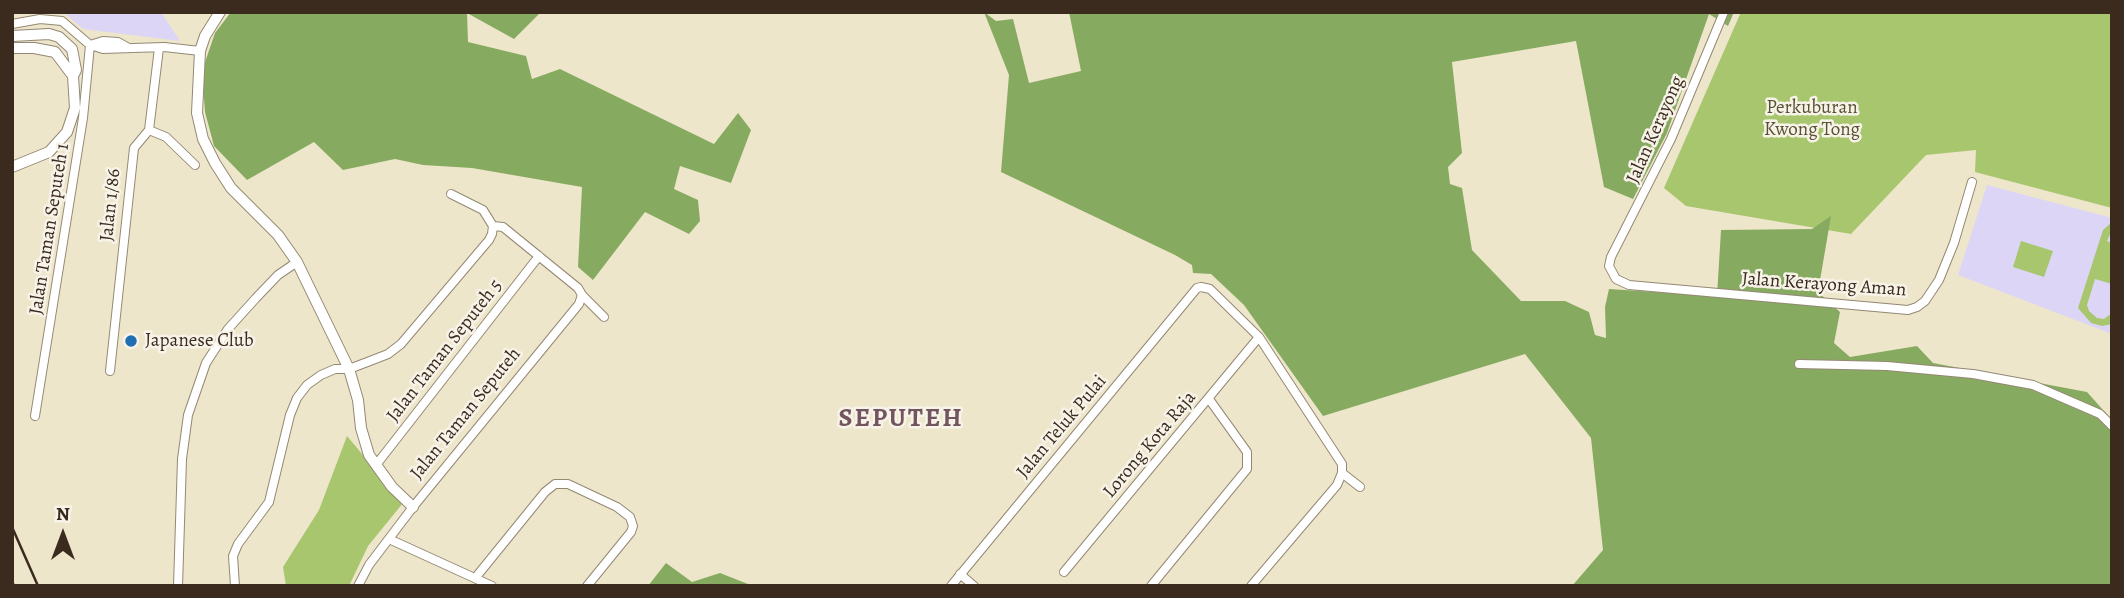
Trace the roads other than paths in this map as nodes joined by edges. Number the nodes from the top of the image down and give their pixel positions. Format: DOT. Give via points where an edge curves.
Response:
graph roads {
  1 [pos="220,12"];
  2 [pos="1724,12"];
  3 [pos="12,24"];
  4 [pos="30,34"];
  5 [pos="12,36"];
  6 [pos="90,45"];
  7 [pos="14,48"];
  8 [pos="34,48"];
  9 [pos="159,48"];
  10 [pos="200,51"];
  11 [pos="73,76"];
  12 [pos="149,130"];
  13 [pos="18,161"];
  14 [pos="195,165"];
  15 [pos="12,167"];
  16 [pos="1972,182"];
  17 [pos="452,194"];
  18 [pos="493,226"];
  19 [pos="539,256"];
  20 [pos="1611,257"];
  21 [pos="297,262"];
  22 [pos="582,295"];
  23 [pos="604,317"];
  24 [pos="1259,337"];
  25 [pos="1798,364"];
  26 [pos="349,369"];
  27 [pos="110,371"];
  28 [pos="1209,399"];
  29 [pos="35,416"];
  30 [pos="2112,426"];
  31 [pos="376,465"];
  32 [pos="1342,473"];
  33 [pos="1360,487"];
  34 [pos="413,507"];
  35 [pos="389,539"];
  36 [pos="1064,572"];
  37 [pos="960,574"];
  38 [pos="476,578"];
  39 [pos="177,586"];
  40 [pos="235,586"];
  41 [pos="358,586"];
  42 [pos="492,586"];
  43 [pos="587,586"];
  44 [pos="951,586"];
  45 [pos="974,586"];
  46 [pos="1151,586"];
  47 [pos="1251,586"];
  1 -- 10 [label="street, Jalan Taman Seputeh"];
  2 -- 20 [label="street, Jalan Kerayong" via="1671,139"];
  3 -- 6 [label="street" via="62,21"];
  4 -- 5 [label="street"];
  4 -- 8 [label="street" via="44,41"];
  4 -- 11 [label="street" via="49,34 68,43 76,63"];
  6 -- 9 [label="street" via="103,41"];
  6 -- 29 [label="street, Jalan Taman Seputeh 1" via="81,130"];
  7 -- 8 [label="street"];
  8 -- 11 [label="street" via="55,52"];
  9 -- 10 [label="street"];
  9 -- 12 [label="street, Jalan 1/86"];
  10 -- 21 [label="street, Jalan Taman Seputeh" via="197,113 203,139 231,188 278,235"];
  11 -- 13 [label="street" via="75,108 67,132 49,152"];
  12 -- 14 [label="street" via="166,137"];
  12 -- 27 [label="street, Jalan 1/86" via="134,148"];
  13 -- 15 [label="street"];
  16 -- 20 [label="street, Jalan Kerayong Aman" via="1939,280 1925,302 1908,310 1629,285 1611,272"];
  17 -- 18 [label="street" via="483,210"];
  18 -- 19 [label="street" via="503,227"];
  18 -- 26 [label="street" via="489,240 412,333 388,354"];
  19 -- 22 [label="street"];
  19 -- 31 [label="street, Jalan Taman Seputeh 5"];
  21 -- 26 [label="street, Jalan Taman Seputeh"];
  21 -- 39 [label="street" via="278,275 228,329 206,363 188,415 182,459"];
  22 -- 23 [label="street"];
  22 -- 34 [label="street, Jalan Taman Seputeh"];
  24 -- 28 [label="street, Lorong Kota Raja"];
  24 -- 32 [label="street" via="1340,458"];
  24 -- 37 [label="street, Jalan Teluk Pulai" via="1210,289 1197,288"];
  25 -- 30 [label="street" via="1886,366 2033,385 2100,414"];
  26 -- 31 [label="street, Jalan Taman Seputeh" via="361,428"];
  26 -- 40 [label="street" via="321,375 297,398 269,502 233,556"];
  28 -- 36 [label="street, Lorong Kota Raja"];
  28 -- 46 [label="street" via="1247,452 1247,469"];
  31 -- 34 [label="street, Jalan Taman Seputeh"];
  32 -- 33 [label="street"];
  32 -- 47 [label="street" via="1337,485"];
  34 -- 35 [label="street"];
  35 -- 38 [label="street"];
  35 -- 41 [label="street"];
  37 -- 44 [label="street, Jalan Teluk Pulai"];
  37 -- 45 [label="street"];
  38 -- 42 [label="street"];
  38 -- 43 [label="street" via="545,492 555,484 568,484 617,507 630,517 633,526"];
}
